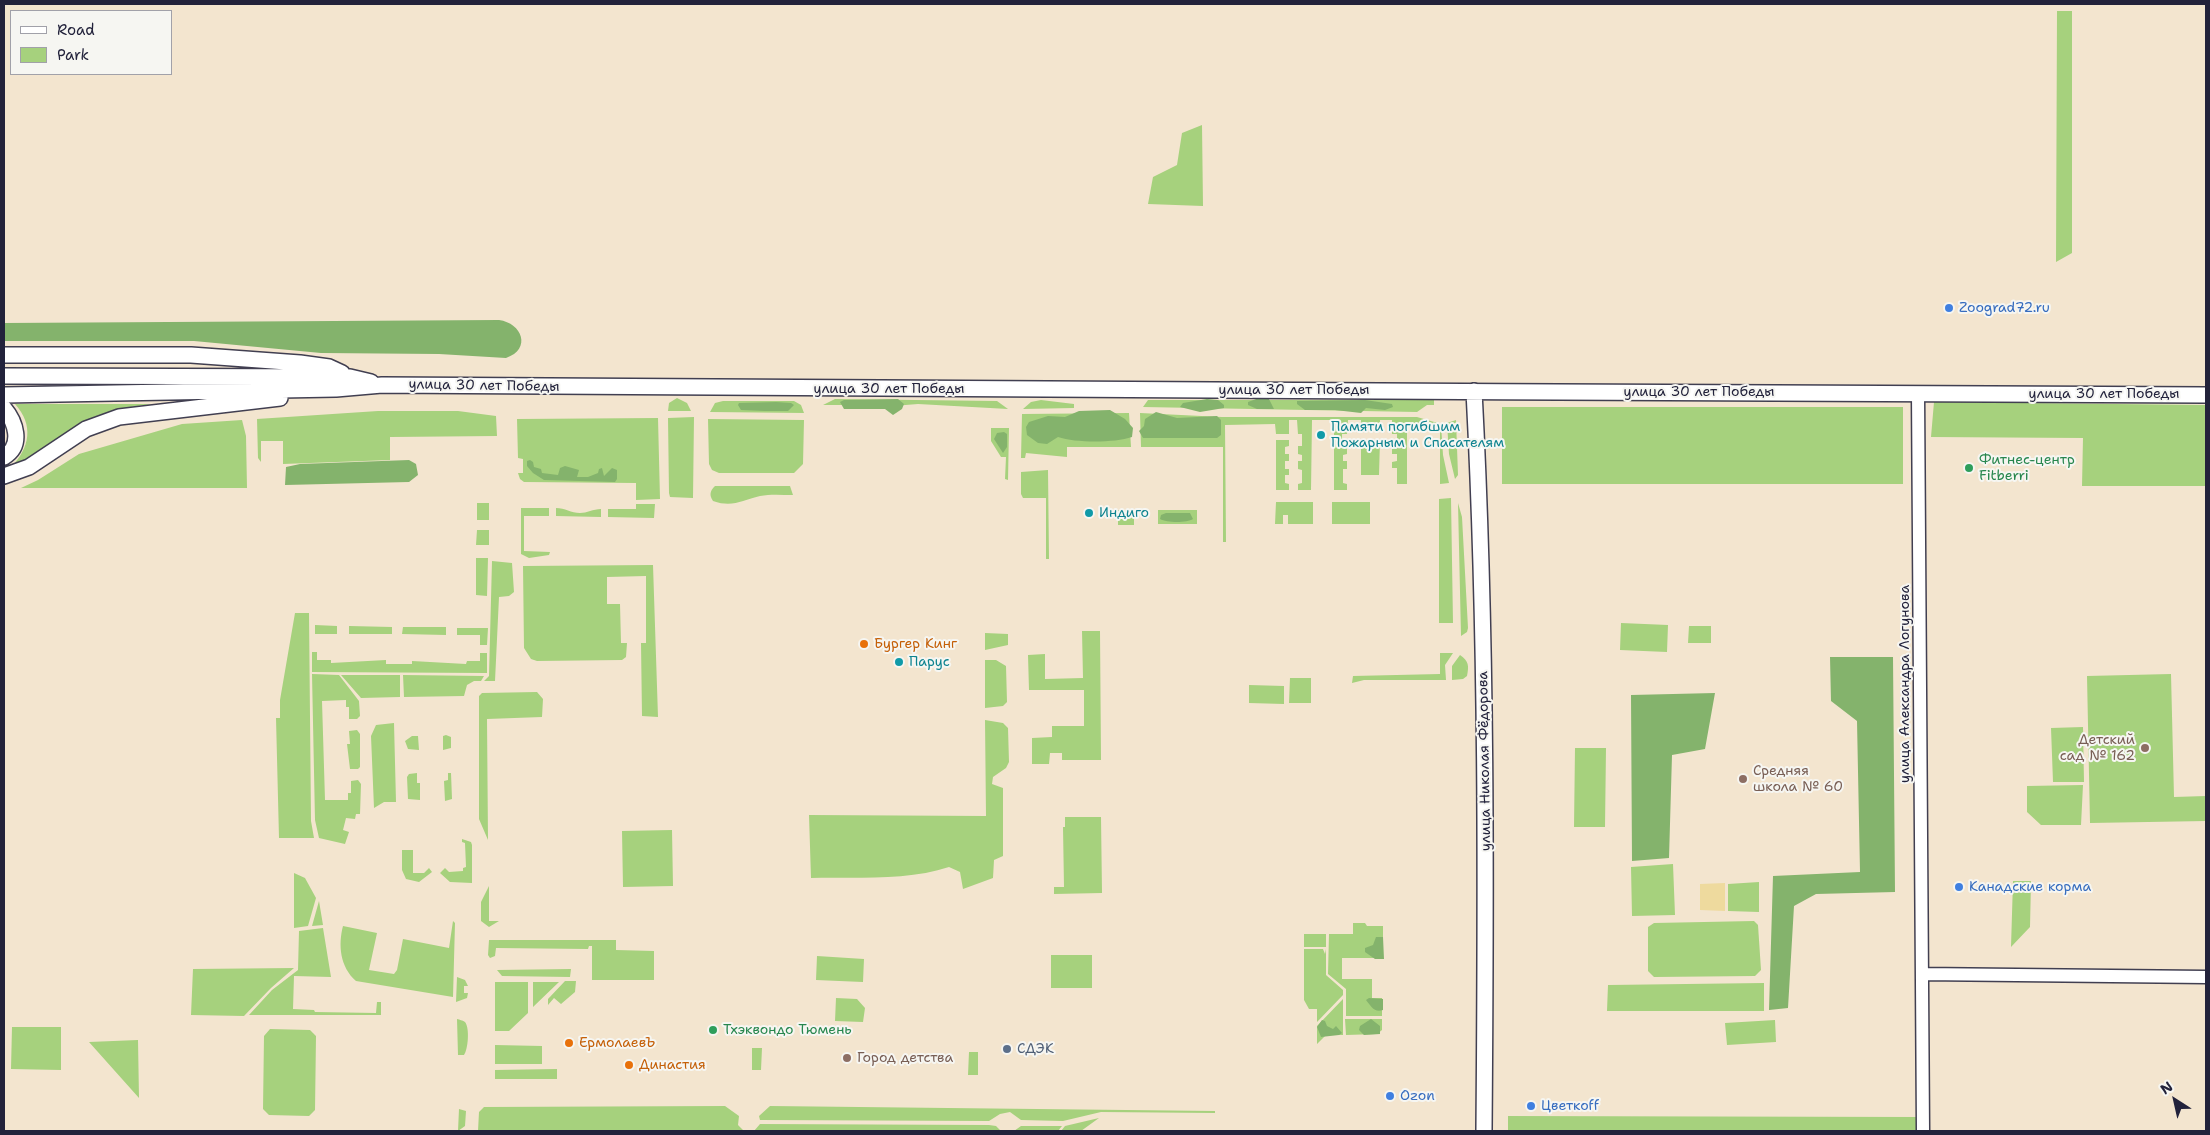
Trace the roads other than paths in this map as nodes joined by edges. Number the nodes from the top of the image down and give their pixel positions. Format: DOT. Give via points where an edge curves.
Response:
graph roads {
  1 [pos="4,355"];
  2 [pos="4,376"];
  3 [pos="350,377"];
  4 [pos="382,385"];
  5 [pos="336,389"];
  6 [pos="1474,391"];
  7 [pos="1918,393"];
  8 [pos="4,394"];
  9 [pos="2206,395"];
  10 [pos="4,408"];
  11 [pos="4,457"];
  12 [pos="4,476"];
  13 [pos="1922,974"];
  14 [pos="2206,977"];
  15 [pos="1484,1131"];
  16 [pos="1923,1131"];
  1 -- 3 [label="street" via="191,355 329,367"];
  2 -- 3 [label="street, улица 30 лет Победы"];
  3 -- 4 [label="street, улица 30 лет Победы"];
  4 -- 5 [label="street, улица 30 лет Победы"];
  4 -- 6 [label="street, улица 30 лет Победы" via="774,390"];
  5 -- 8 [label="street, улица 30 лет Победы"];
  5 -- 12 [label="street" via="249,403 119,417 86,429 29,467"];
  6 -- 7 [label="street, улица 30 лет Победы"];
  6 -- 15 [label="street, улица Николая Фёдорова" via="1485,687"];
  7 -- 9 [label="street, улица 30 лет Победы"];
  7 -- 13 [label="street, улица Александра Логунова"];
  10 -- 11 [label="street" via="14,424 16,436 13,448"];
  13 -- 14 [label="street"];
  13 -- 16 [label="street, улица Александра Логунова"];
}
